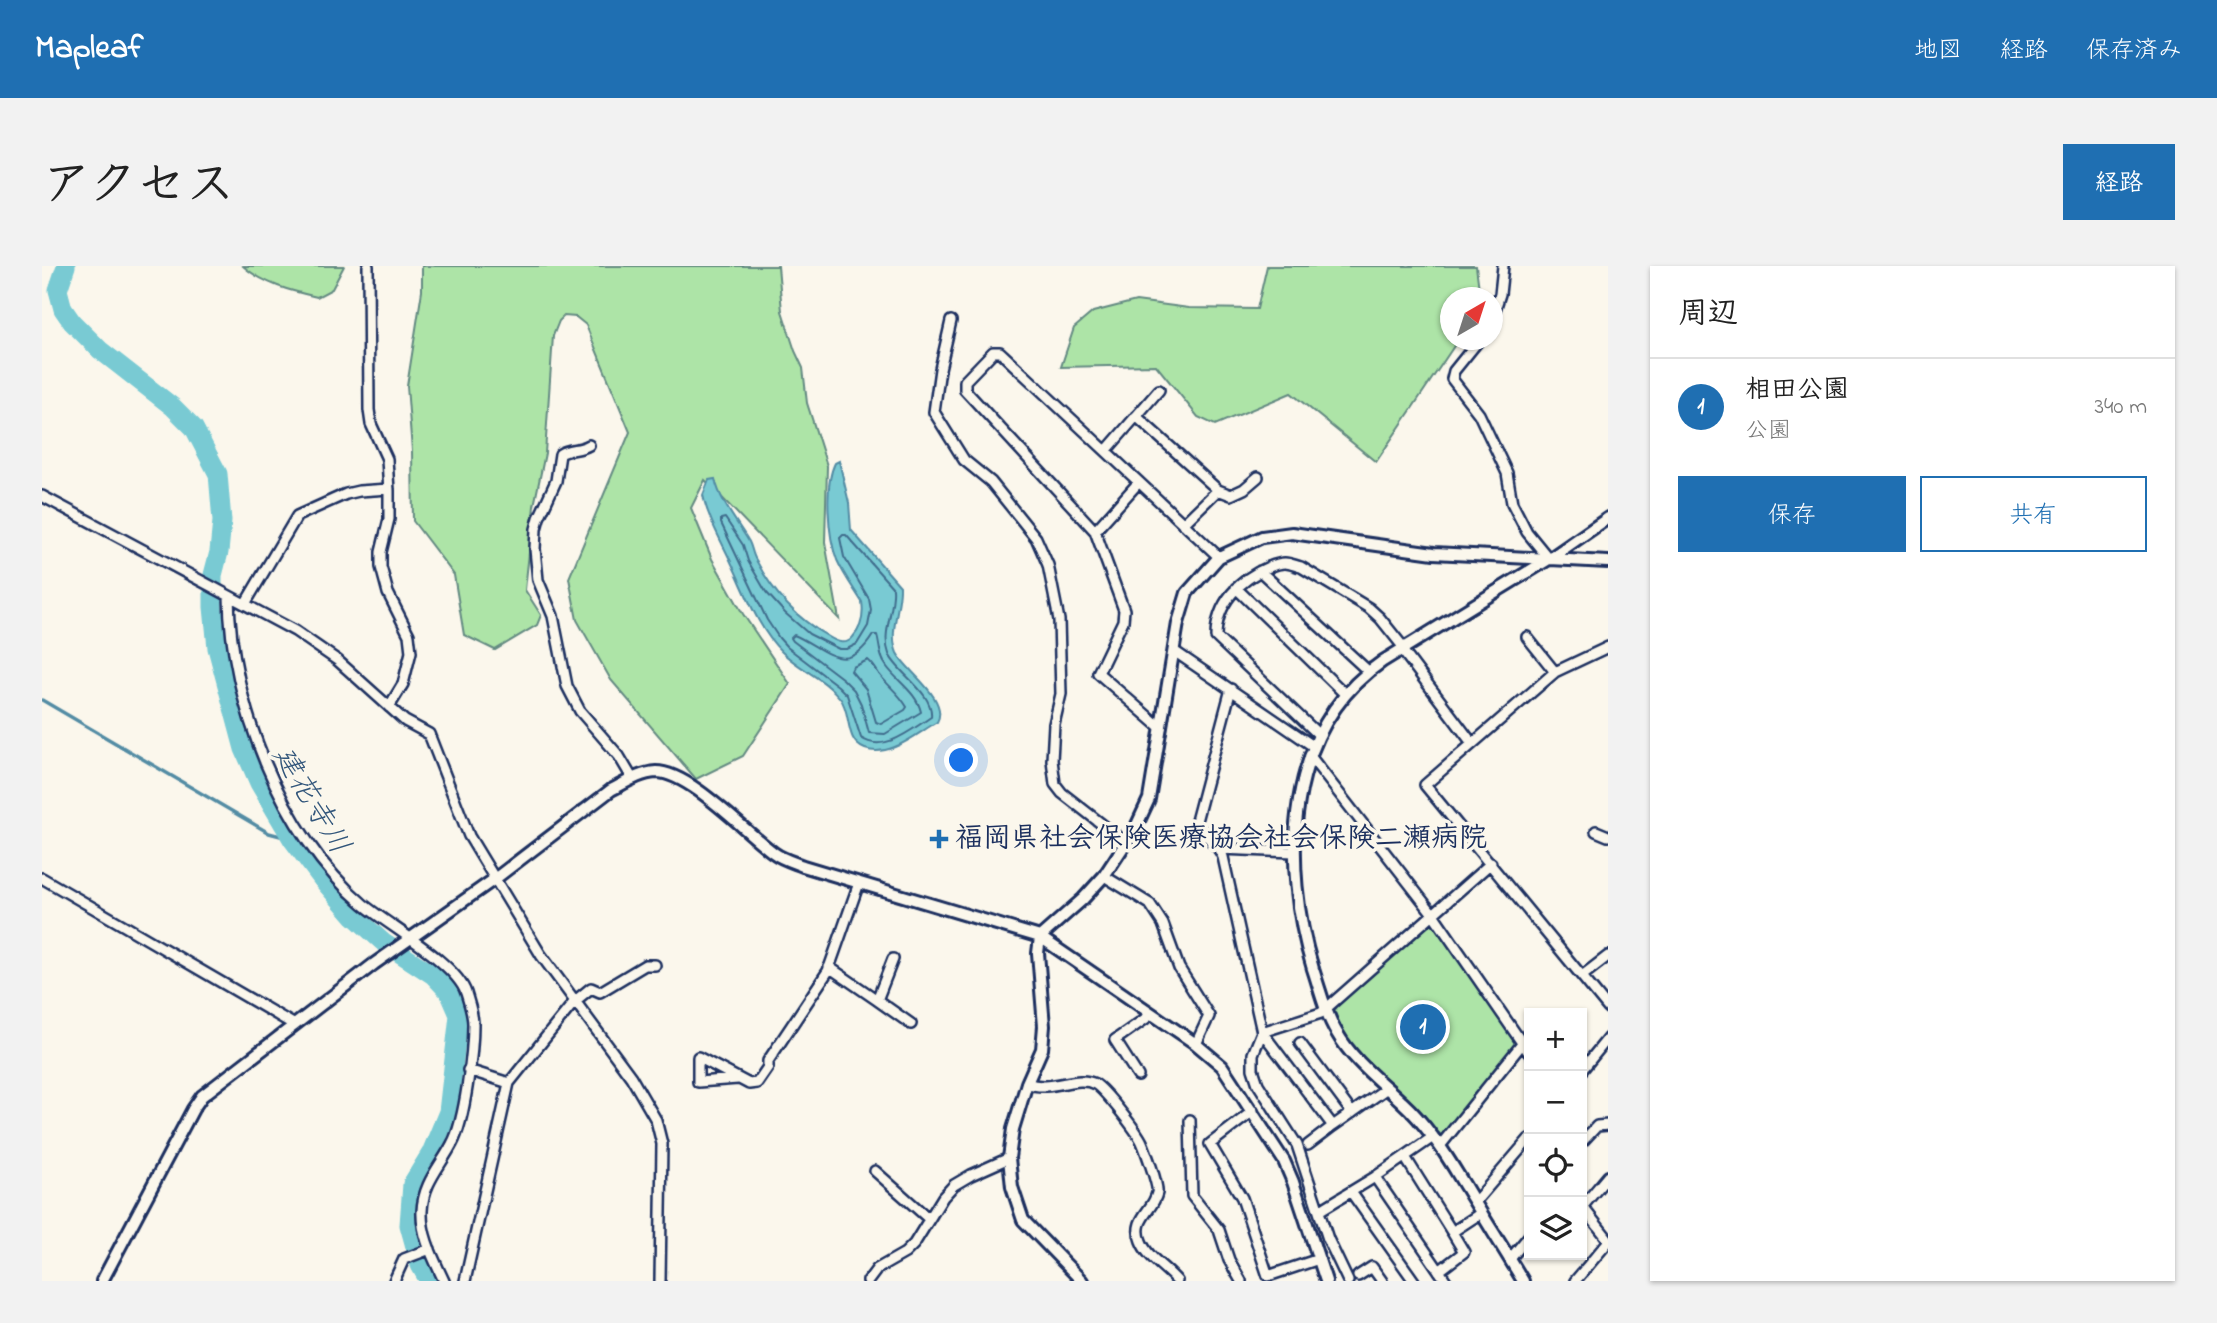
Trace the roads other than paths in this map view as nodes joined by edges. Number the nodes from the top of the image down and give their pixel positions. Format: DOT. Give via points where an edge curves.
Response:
graph roads {
  1 [pos="368,266"];
  2 [pos="1503,266"];
  3 [pos="1501,287"];
  4 [pos="951,321"];
  5 [pos="1471,350"];
  6 [pos="1159,390"];
  7 [pos="1136,416"];
  8 [pos="589,445"];
  9 [pos="1105,451"];
  10 [pos="1258,477"];
  11 [pos="1139,482"];
  12 [pos="389,489"];
  13 [pos="1218,491"];
  14 [pos="42,496"];
  15 [pos="1608,517"];
  16 [pos="1183,524"];
  17 [pos="1096,531"];
  18 [pos="1219,556"];
  19 [pos="1549,559"];
  20 [pos="1608,562"];
  21 [pos="1260,571"];
  22 [pos="1236,588"];
  23 [pos="229,596"];
  24 [pos="245,604"];
  25 [pos="1527,637"];
  26 [pos="1608,647"];
  27 [pos="1403,649"];
  28 [pos="1174,651"];
  29 [pos="1368,671"];
  30 [pos="1555,672"];
  31 [pos="1231,688"];
  32 [pos="1345,694"];
  33 [pos="389,707"];
  34 [pos="1161,728"];
  35 [pos="1319,735"];
  36 [pos="1472,743"];
  37 [pos="1311,751"];
  38 [pos="632,778"];
  39 [pos="1596,831"];
  40 [pos="1608,836"];
  41 [pos="1126,843"];
  42 [pos="1220,849"];
  43 [pos="1294,852"];
  44 [pos="1491,863"];
  45 [pos="1104,876"];
  46 [pos="42,878"];
  47 [pos="496,878"];
  48 [pos="859,883"];
  49 [pos="1433,914"];
  50 [pos="1040,937"];
  51 [pos="407,941"];
  52 [pos="1608,956"];
  53 [pos="893,959"];
  54 [pos="655,965"];
  55 [pos="829,967"];
  56 [pos="1583,976"];
  57 [pos="877,1000"];
  58 [pos="575,1001"];
  59 [pos="1325,1008"];
  60 [pos="1608,1008"];
  61 [pos="1152,1014"];
  62 [pos="293,1024"];
  63 [pos="911,1024"];
  64 [pos="1262,1032"];
  65 [pos="1608,1038"];
  66 [pos="1300,1043"];
  67 [pos="1196,1044"];
  68 [pos="1522,1044"];
  69 [pos="1524,1047"];
  70 [pos="1587,1064"];
  71 [pos="468,1070"];
  72 [pos="1138,1076"];
  73 [pos="738,1079"];
  74 [pos="509,1083"];
  75 [pos="1027,1083"];
  76 [pos="1387,1088"];
  77 [pos="1254,1111"];
  78 [pos="1352,1113"];
  79 [pos="1190,1120"];
  80 [pos="1608,1125"];
  81 [pos="1333,1126"];
  82 [pos="1587,1137"];
  83 [pos="1436,1141"];
  84 [pos="1308,1144"];
  85 [pos="1524,1145"];
  86 [pos="1405,1157"];
  87 [pos="1009,1158"];
  88 [pos="875,1171"];
  89 [pos="1608,1176"];
  90 [pos="1374,1177"];
  91 [pos="1351,1192"];
  92 [pos="1587,1201"];
  93 [pos="1475,1202"];
  94 [pos="1319,1211"];
  95 [pos="1481,1213"];
  96 [pos="1587,1214"];
  97 [pos="929,1219"];
  98 [pos="1452,1231"];
  99 [pos="1608,1241"];
  100 [pos="1524,1242"];
  101 [pos="430,1249"];
  102 [pos="1319,1259"];
  103 [pos="1510,1259"];
  104 [pos="1439,1271"];
  105 [pos="1358,1276"];
  106 [pos="102,1281"];
  107 [pos="394,1281"];
  108 [pos="444,1281"];
  109 [pos="465,1281"];
  110 [pos="660,1281"];
  111 [pos="868,1281"];
  112 [pos="1082,1281"];
  113 [pos="1177,1281"];
  114 [pos="1241,1281"];
  115 [pos="1326,1281"];
  116 [pos="1348,1281"];
  117 [pos="1382,1281"];
  118 [pos="1414,1281"];
  119 [pos="1446,1281"];
  120 [pos="1523,1281"];
  121 [pos="1574,1281"];
  1 -- 12 [label="street" via="369,410 387,459"];
  2 -- 3 [label="street"];
  4 -- 41 [label="street" via="934,412 964,460 991,482 1030,530 1048,565 1059,620 1061,682 1054,724 1055,784"];
  5 -- 19 [label="street" via="1452,379 1479,414 1507,474 1512,503"];
  6 -- 7 [label="street"];
  7 -- 9 [label="street"];
  7 -- 13 [label="street"];
  8 -- 38 [label="street" via="560,454 556,481 536,529 538,580 553,616 567,686 580,711 620,756"];
  9 -- 11 [label="street"];
  9 -- 17 [label="street" via="1000,352 993,352 965,381 965,390"];
  10 -- 13 [label="street" via="1231,495"];
  11 -- 16 [label="street"];
  11 -- 17 [label="street"];
  12 -- 24 [label="street" via="346,494 297,516"];
  12 -- 33 [label="street" via="381,568 409,635 411,652 403,684"];
  13 -- 16 [label="street"];
  14 -- 23 [label="street"];
  15 -- 19 [label="street"];
  16 -- 18 [label="street"];
  17 -- 34 [label="street" via="1124,610 1098,673"];
  18 -- 19 [label="street" via="1262,537 1292,533 1434,553"];
  18 -- 28 [label="street" via="1187,593"];
  19 -- 20 [label="street"];
  19 -- 27 [label="street"];
  21 -- 22 [label="street"];
  21 -- 27 [label="street" via="1282,562 1301,567 1369,608"];
  21 -- 29 [label="street"];
  22 -- 32 [label="street"];
  22 -- 35 [label="street" via="1226,601 1216,637"];
  23 -- 24 [label="street"];
  23 -- 51 [label="street" via="237,678 270,773 301,831 327,866 360,902"];
  24 -- 33 [label="street" via="337,660"];
  25 -- 30 [label="street"];
  26 -- 30 [label="street"];
  27 -- 29 [label="street"];
  27 -- 36 [label="street"];
  28 -- 31 [label="street"];
  28 -- 34 [label="street"];
  29 -- 32 [label="street"];
  30 -- 36 [label="street"];
  31 -- 37 [label="street"];
  31 -- 42 [label="street" via="1196,821 1199,830"];
  32 -- 35 [label="street"];
  33 -- 47 [label="street" via="429,734 469,836"];
  34 -- 41 [label="street" via="1149,799"];
  35 -- 37 [label="street"];
  36 -- 44 [label="street" via="1425,785"];
  37 -- 43 [label="street" via="1297,810"];
  37 -- 49 [label="street"];
  38 -- 47 [label="street"];
  38 -- 48 [label="street" via="654,772 682,779 776,855"];
  39 -- 40 [label="street"];
  41 -- 45 [label="street"];
  42 -- 43 [label="street"];
  42 -- 64 [label="street"];
  43 -- 59 [label="street" via="1303,936"];
  44 -- 49 [label="street"];
  44 -- 56 [label="street"];
  45 -- 50 [label="street"];
  45 -- 67 [label="street" via="1150,904 1163,925 1179,968 1209,1016"];
  46 -- 62 [label="street"];
  47 -- 51 [label="street"];
  47 -- 58 [label="street" via="541,955"];
  48 -- 50 [label="street"];
  48 -- 55 [label="street"];
  49 -- 59 [label="street"];
  49 -- 68 [label="street"];
  50 -- 61 [label="street"];
  50 -- 75 [label="street" via="1042,1049"];
  51 -- 62 [label="street"];
  51 -- 71 [label="street" via="453,972 465,990 473,1024"];
  52 -- 56 [label="street"];
  53 -- 57 [label="street"];
  54 -- 58 [label="street" via="645,965 600,992 591,988"];
  55 -- 57 [label="street"];
  55 -- 73 [label="street" via="758,1083"];
  56 -- 60 [label="street"];
  57 -- 63 [label="street"];
  58 -- 74 [label="street"];
  58 -- 110 [label="street" via="631,1077 656,1120 662,1143"];
  59 -- 64 [label="street"];
  59 -- 76 [label="street" via="1354,1057"];
  61 -- 67 [label="street"];
  61 -- 72 [label="street" via="1115,1040"];
  62 -- 106 [label="street" via="202,1096"];
  64 -- 81 [label="street"];
  64 -- 94 [label="street" via="1253,1054 1253,1069 1297,1145"];
  65 -- 70 [label="street"];
  66 -- 78 [label="street"];
  67 -- 77 [label="street" via="1222,1066"];
  68 -- 69 [label="street"];
  68 -- 83 [label="street"];
  71 -- 74 [label="street"];
  71 -- 101 [label="street" via="462,1121 425,1192 422,1211"];
  73 -- 73 [label="street" via="718,1068 698,1057 698,1082"];
  74 -- 109 [label="street"];
  75 -- 87 [label="street"];
  75 -- 113 [label="street" via="1051,1087 1091,1082 1142,1141 1157,1185 1140,1220 1141,1241"];
  76 -- 78 [label="street"];
  76 -- 83 [label="street"];
  77 -- 102 [label="street" via="1284,1161"];
  77 -- 102 [label="street" via="1210,1144 1242,1198 1268,1276"];
  78 -- 81 [label="street"];
  79 -- 114 [label="street" via="1192,1196 1219,1230"];
  80 -- 82 [label="street" via="1597,1126"];
  81 -- 84 [label="street"];
  83 -- 86 [label="street"];
  83 -- 93 [label="street"];
  85 -- 93 [label="street"];
  86 -- 90 [label="street"];
  86 -- 98 [label="street"];
  87 -- 97 [label="street" via="954,1185"];
  87 -- 112 [label="street" via="1023,1220"];
  88 -- 97 [label="street"];
  89 -- 92 [label="street"];
  90 -- 91 [label="street"];
  90 -- 104 [label="street"];
  91 -- 94 [label="street"];
  91 -- 118 [label="street"];
  93 -- 95 [label="street"];
  94 -- 116 [label="street"];
  95 -- 98 [label="street"];
  95 -- 103 [label="street"];
  96 -- 99 [label="street"];
  97 -- 111 [label="street" via="914,1244 877,1269"];
  98 -- 104 [label="street" via="1464,1252"];
  99 -- 121 [label="street"];
  100 -- 103 [label="street"];
  101 -- 107 [label="street" via="404,1259"];
  101 -- 108 [label="street"];
  102 -- 115 [label="street"];
  103 -- 120 [label="street"];
  104 -- 119 [label="street"];
  105 -- 117 [label="street" via="1373,1267"];
}
